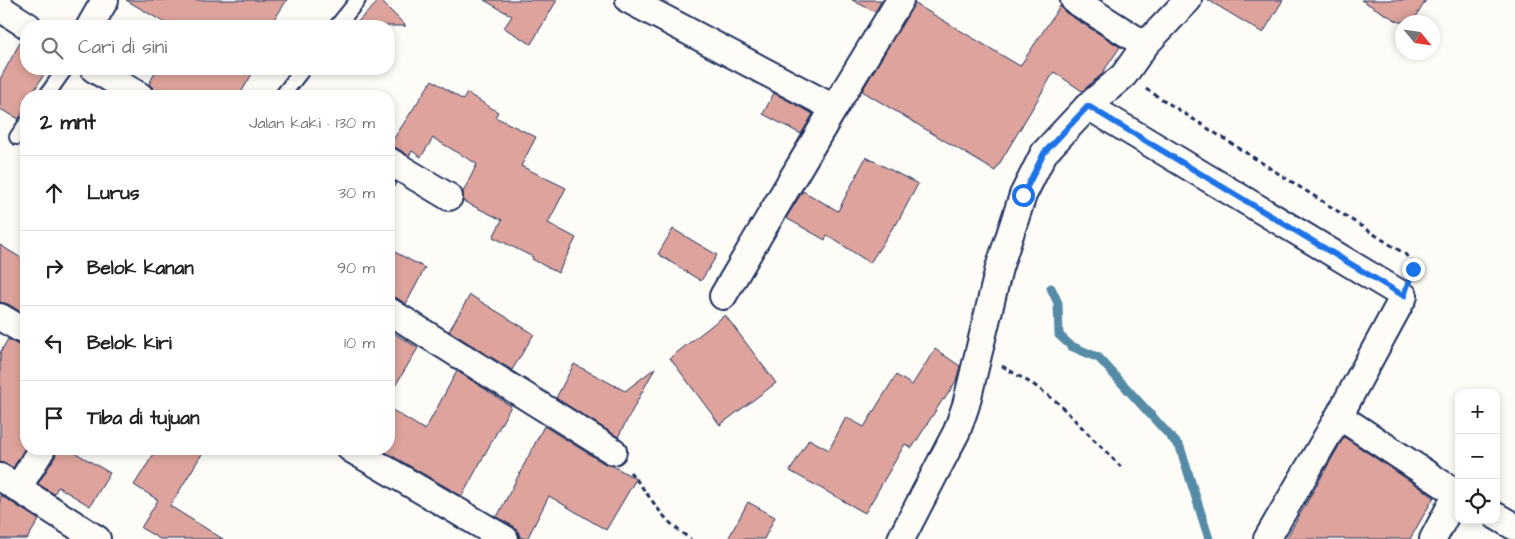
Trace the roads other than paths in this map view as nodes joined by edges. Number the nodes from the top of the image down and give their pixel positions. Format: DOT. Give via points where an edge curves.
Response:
graph roads {
  1 [pos="105,0"];
  2 [pos="358,0"];
  3 [pos="629,0"];
  4 [pos="900,0"];
  5 [pos="1074,0"];
  6 [pos="1188,0"];
  7 [pos="0,8"];
  8 [pos="93,20"];
  9 [pos="342,20"];
  10 [pos="20,21"];
  11 [pos="1145,45"];
  12 [pos="61,75"];
  13 [pos="104,75"];
  14 [pos="298,75"];
  15 [pos="50,90"];
  16 [pos="130,90"];
  17 [pos="287,90"];
  18 [pos="1088,106"];
  19 [pos="834,108"];
  20 [pos="20,133"];
  21 [pos="17,137"];
  22 [pos="395,164"];
  23 [pos="449,197"];
  24 [pos="723,296"];
  25 [pos="395,315"];
  26 [pos="0,317"];
  27 [pos="20,329"];
  28 [pos="1338,416"];
  29 [pos="613,451"];
  30 [pos="36,455"];
  31 [pos="361,455"];
  32 [pos="9,483"];
  33 [pos="1455,492"];
  34 [pos="1455,499"];
  35 [pos="1500,518"];
  36 [pos="1515,527"];
  37 [pos="97,539"];
  38 [pos="505,539"];
  39 [pos="901,539"];
  40 [pos="1268,539"];
  41 [pos="1433,539"];
  1 -- 8 [label="street"];
  2 -- 9 [label="lane"];
  3 -- 19 [label="street"];
  4 -- 19 [label="street"];
  5 -- 11 [label="street"];
  6 -- 11 [label="street"];
  7 -- 10 [label="street"];
  11 -- 18 [label="street" via="1124,74"];
  12 -- 15 [label="lane"];
  13 -- 16 [label="street"];
  14 -- 17 [label="lane"];
  18 -- 28 [label="street" via="1404,296"];
  18 -- 39 [label="street" via="1044,153 1023,195 999,268 957,431"];
  19 -- 24 [label="street"];
  20 -- 21 [label="lane"];
  22 -- 23 [label="street"];
  25 -- 29 [label="street"];
  26 -- 27 [label="street"];
  28 -- 33 [label="street"];
  28 -- 40 [label="street"];
  30 -- 32 [label="street"];
  31 -- 38 [label="street"];
  32 -- 37 [label="street"];
  34 -- 41 [label="street"];
  35 -- 36 [label="street"];
}
